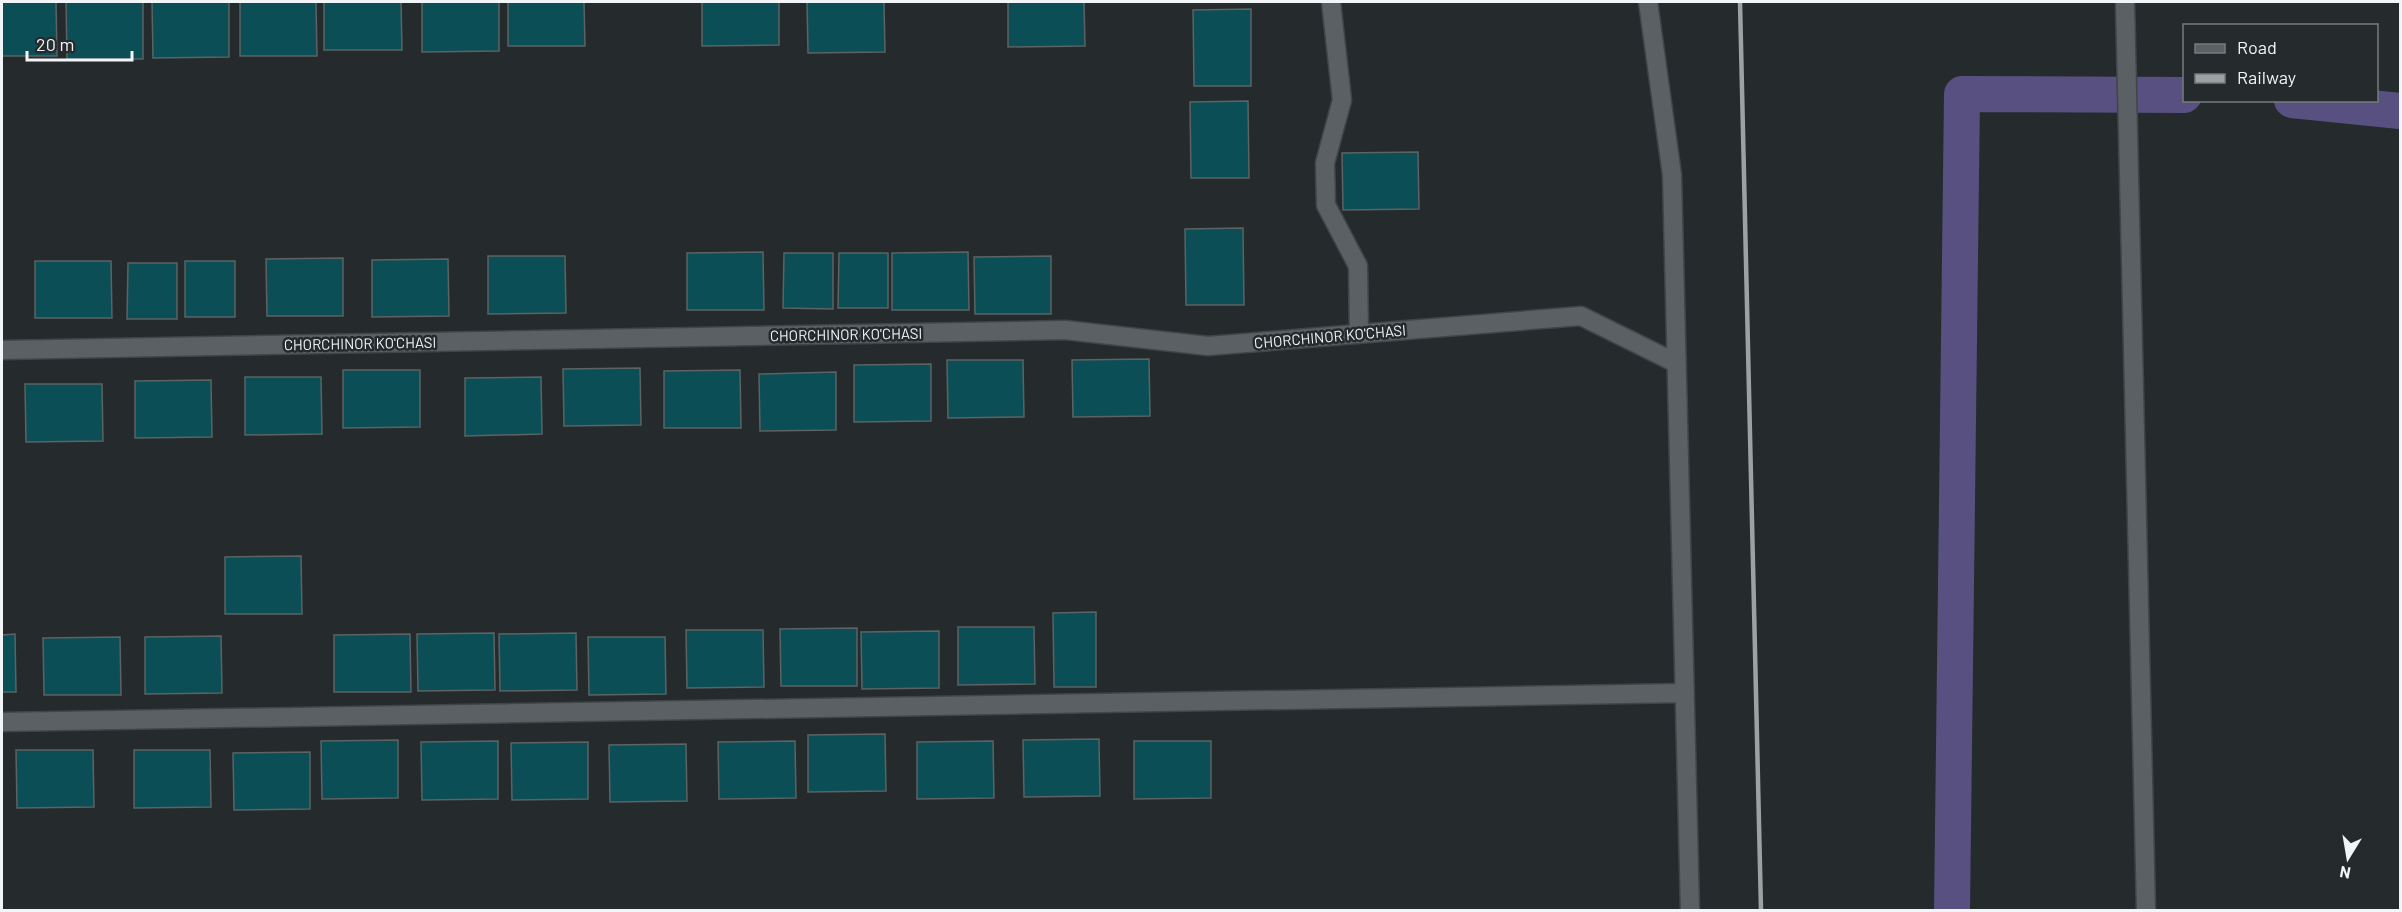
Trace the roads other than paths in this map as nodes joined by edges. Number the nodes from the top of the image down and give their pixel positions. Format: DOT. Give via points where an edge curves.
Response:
graph roads {
  1 [pos="1331,2"];
  2 [pos="1647,2"];
  3 [pos="2125,10"];
  4 [pos="1359,334"];
  5 [pos="2,350"];
  6 [pos="1676,363"];
  7 [pos="1684,693"];
  8 [pos="2,722"];
  9 [pos="1690,910"];
  10 [pos="2146,910"];
  1 -- 4 [label="street" via="1342,100 1325,163 1326,205 1358,266"];
  2 -- 6 [label="street" via="1672,175"];
  3 -- 10 [label="street"];
  4 -- 5 [label="street, CHORCHINOR KO'CHASI" via="1209,346 1065,330"];
  4 -- 6 [label="street, CHORCHINOR KO'CHASI" via="1581,316"];
  6 -- 7 [label="street"];
  7 -- 8 [label="street"];
  7 -- 9 [label="street"];
}
